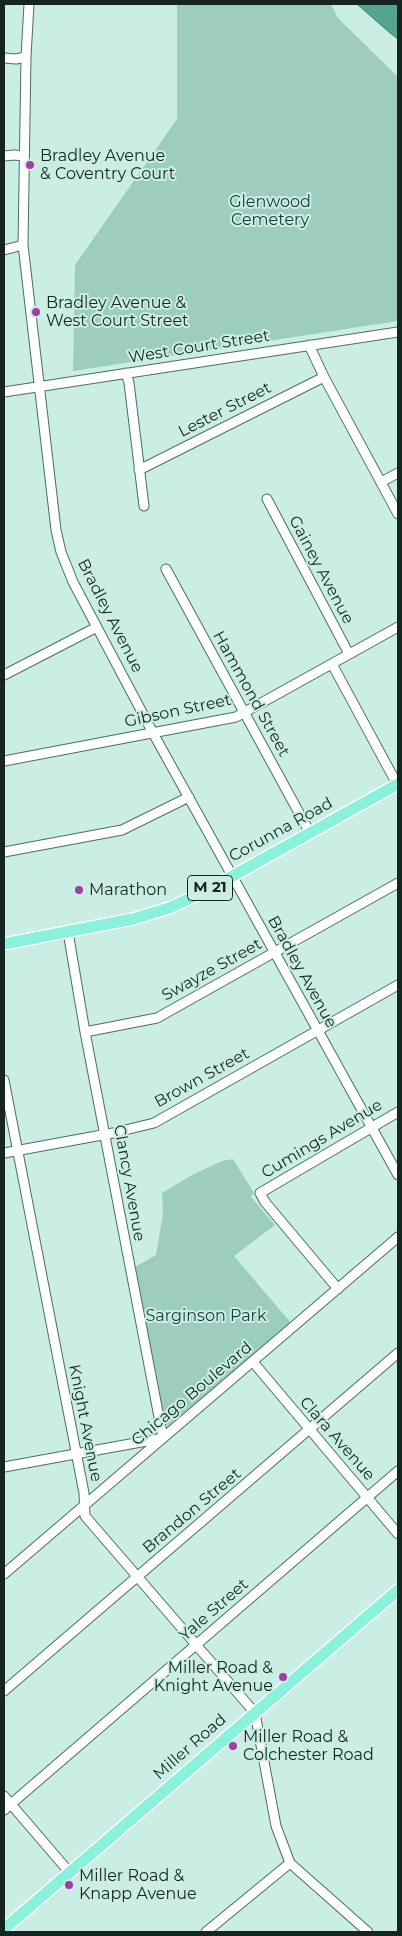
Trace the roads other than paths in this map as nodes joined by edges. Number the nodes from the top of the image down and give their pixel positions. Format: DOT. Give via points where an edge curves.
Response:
graph roads {
  1 [pos="29,4"];
  2 [pos="26,57"];
  3 [pos="4,58"];
  4 [pos="4,156"];
  5 [pos="24,156"];
  6 [pos="23,245"];
  7 [pos="4,250"];
  8 [pos="398,332"];
  9 [pos="309,345"];
  10 [pos="126,373"];
  11 [pos="324,377"];
  12 [pos="40,386"];
  13 [pos="4,392"];
  14 [pos="140,470"];
  15 [pos="398,473"];
  16 [pos="381,482"];
  17 [pos="266,499"];
  18 [pos="144,506"];
  19 [pos="398,514"];
  20 [pos="166,569"];
  21 [pos="97,627"];
  22 [pos="398,627"];
  23 [pos="349,654"];
  24 [pos="332,664"];
  25 [pos="4,675"];
  26 [pos="244,712"];
  27 [pos="154,733"];
  28 [pos="4,760"];
  29 [pos="398,785"];
  30 [pos="189,796"];
  31 [pos="310,833"];
  32 [pos="4,852"];
  33 [pos="232,876"];
  34 [pos="398,883"];
  35 [pos="68,932"];
  36 [pos="4,944"];
  37 [pos="274,952"];
  38 [pos="398,985"];
  39 [pos="317,1030"];
  40 [pos="85,1032"];
  41 [pos="4,1080"];
  42 [pos="398,1112"];
  43 [pos="371,1128"];
  44 [pos="104,1134"];
  45 [pos="17,1151"];
  46 [pos="4,1153"];
  47 [pos="398,1175"];
  48 [pos="398,1236"];
  49 [pos="338,1289"];
  50 [pos="398,1353"];
  51 [pos="253,1362"];
  52 [pos="310,1430"];
  53 [pos="162,1438"];
  54 [pos="76,1454"];
  55 [pos="4,1467"];
  56 [pos="398,1471"];
  57 [pos="368,1498"];
  58 [pos="84,1504"];
  59 [pos="398,1534"];
  60 [pos="4,1574"];
  61 [pos="138,1577"];
  62 [pos="398,1590"];
  63 [pos="196,1645"];
  64 [pos="4,1691"];
  65 [pos="255,1713"];
  66 [pos="4,1796"];
  67 [pos="7,1807"];
  68 [pos="290,1863"];
  69 [pos="70,1873"];
  70 [pos="4,1929"];
  71 [pos="206,1932"];
  72 [pos="368,1932"];
  1 -- 2 [label="street, Bradley Avenue"];
  2 -- 3 [label="street"];
  2 -- 5 [label="street, Bradley Avenue"];
  4 -- 5 [label="street"];
  5 -- 6 [label="street, Bradley Avenue"];
  6 -- 7 [label="street"];
  6 -- 12 [label="street, Bradley Avenue"];
  8 -- 9 [label="street, West Court Street"];
  9 -- 10 [label="street, West Court Street"];
  9 -- 11 [label="street"];
  10 -- 12 [label="street, West Court Street"];
  10 -- 14 [label="street"];
  11 -- 14 [label="street, Lester Street"];
  11 -- 16 [label="street"];
  12 -- 13 [label="street, West Court Street"];
  12 -- 21 [label="street, Bradley Avenue" via="61,552"];
  14 -- 18 [label="street"];
  15 -- 16 [label="street"];
  16 -- 19 [label="street"];
  17 -- 23 [label="street, Gainey Avenue"];
  20 -- 26 [label="street, Hammond Street"];
  21 -- 25 [label="street"];
  21 -- 27 [label="street, Bradley Avenue"];
  22 -- 23 [label="street, Gibson Street"];
  23 -- 24 [label="street, Gibson Street"];
  24 -- 26 [label="street, Gibson Street"];
  24 -- 29 [label="street"];
  26 -- 27 [label="street, Gibson Street" via="236,717"];
  26 -- 31 [label="street, Hammond Street"];
  27 -- 28 [label="street, Gibson Street"];
  27 -- 30 [label="street, Bradley Avenue"];
  29 -- 31 [label="main road, Corunna Road / M 21"];
  30 -- 32 [label="street" via="122,830"];
  30 -- 33 [label="street, Bradley Avenue"];
  31 -- 33 [label="main road, Corunna Road / M 21"];
  33 -- 35 [label="main road, Corunna Road / M 21" via="187,901 152,914"];
  33 -- 37 [label="street, Bradley Avenue"];
  34 -- 37 [label="street, Swayze Street"];
  35 -- 36 [label="main road, Corunna Road / M 21"];
  35 -- 40 [label="street, Clancy Avenue"];
  37 -- 39 [label="street, Bradley Avenue"];
  37 -- 40 [label="street, Swayze Street" via="157,1018"];
  38 -- 39 [label="street, Brown Street"];
  39 -- 43 [label="street, Bradley Avenue"];
  39 -- 44 [label="street, Brown Street" via="154,1122"];
  40 -- 44 [label="street, Clancy Avenue"];
  41 -- 45 [label="street, Knight Avenue"];
  42 -- 43 [label="street, Cumings Avenue"];
  43 -- 47 [label="street, Bradley Avenue"];
  43 -- 49 [label="street, Cumings Avenue" via="260,1193"];
  44 -- 45 [label="street, Brown Street"];
  44 -- 53 [label="street, Clancy Avenue"];
  45 -- 46 [label="street, Brown Street"];
  45 -- 54 [label="street, Knight Avenue"];
  48 -- 49 [label="street, Chicago Boulevard"];
  49 -- 51 [label="street, Chicago Boulevard"];
  50 -- 52 [label="street, Brandon Street"];
  51 -- 52 [label="street, Clara Avenue"];
  51 -- 53 [label="street, Chicago Boulevard"];
  52 -- 57 [label="street, Clara Avenue"];
  52 -- 61 [label="street, Brandon Street"];
  53 -- 54 [label="street"];
  53 -- 58 [label="street, Chicago Boulevard"];
  54 -- 55 [label="street"];
  54 -- 58 [label="street, Knight Avenue"];
  56 -- 57 [label="street, Yale Street"];
  57 -- 59 [label="street, Clara Avenue"];
  57 -- 63 [label="street, Yale Street"];
  58 -- 60 [label="street, Chicago Boulevard"];
  58 -- 61 [label="street, Knight Avenue" via="86,1516"];
  61 -- 63 [label="street, Knight Avenue"];
  61 -- 64 [label="street, Brandon Street"];
  62 -- 65 [label="main road, Miller Road"];
  63 -- 65 [label="street, Knight Avenue"];
  63 -- 67 [label="street, Yale Street"];
  65 -- 68 [label="street" via="276,1826"];
  65 -- 69 [label="main road, Miller Road"];
  66 -- 67 [label="street"];
  67 -- 69 [label="street"];
  68 -- 71 [label="street"];
  68 -- 72 [label="street"];
  69 -- 70 [label="main road, Miller Road"];
}
